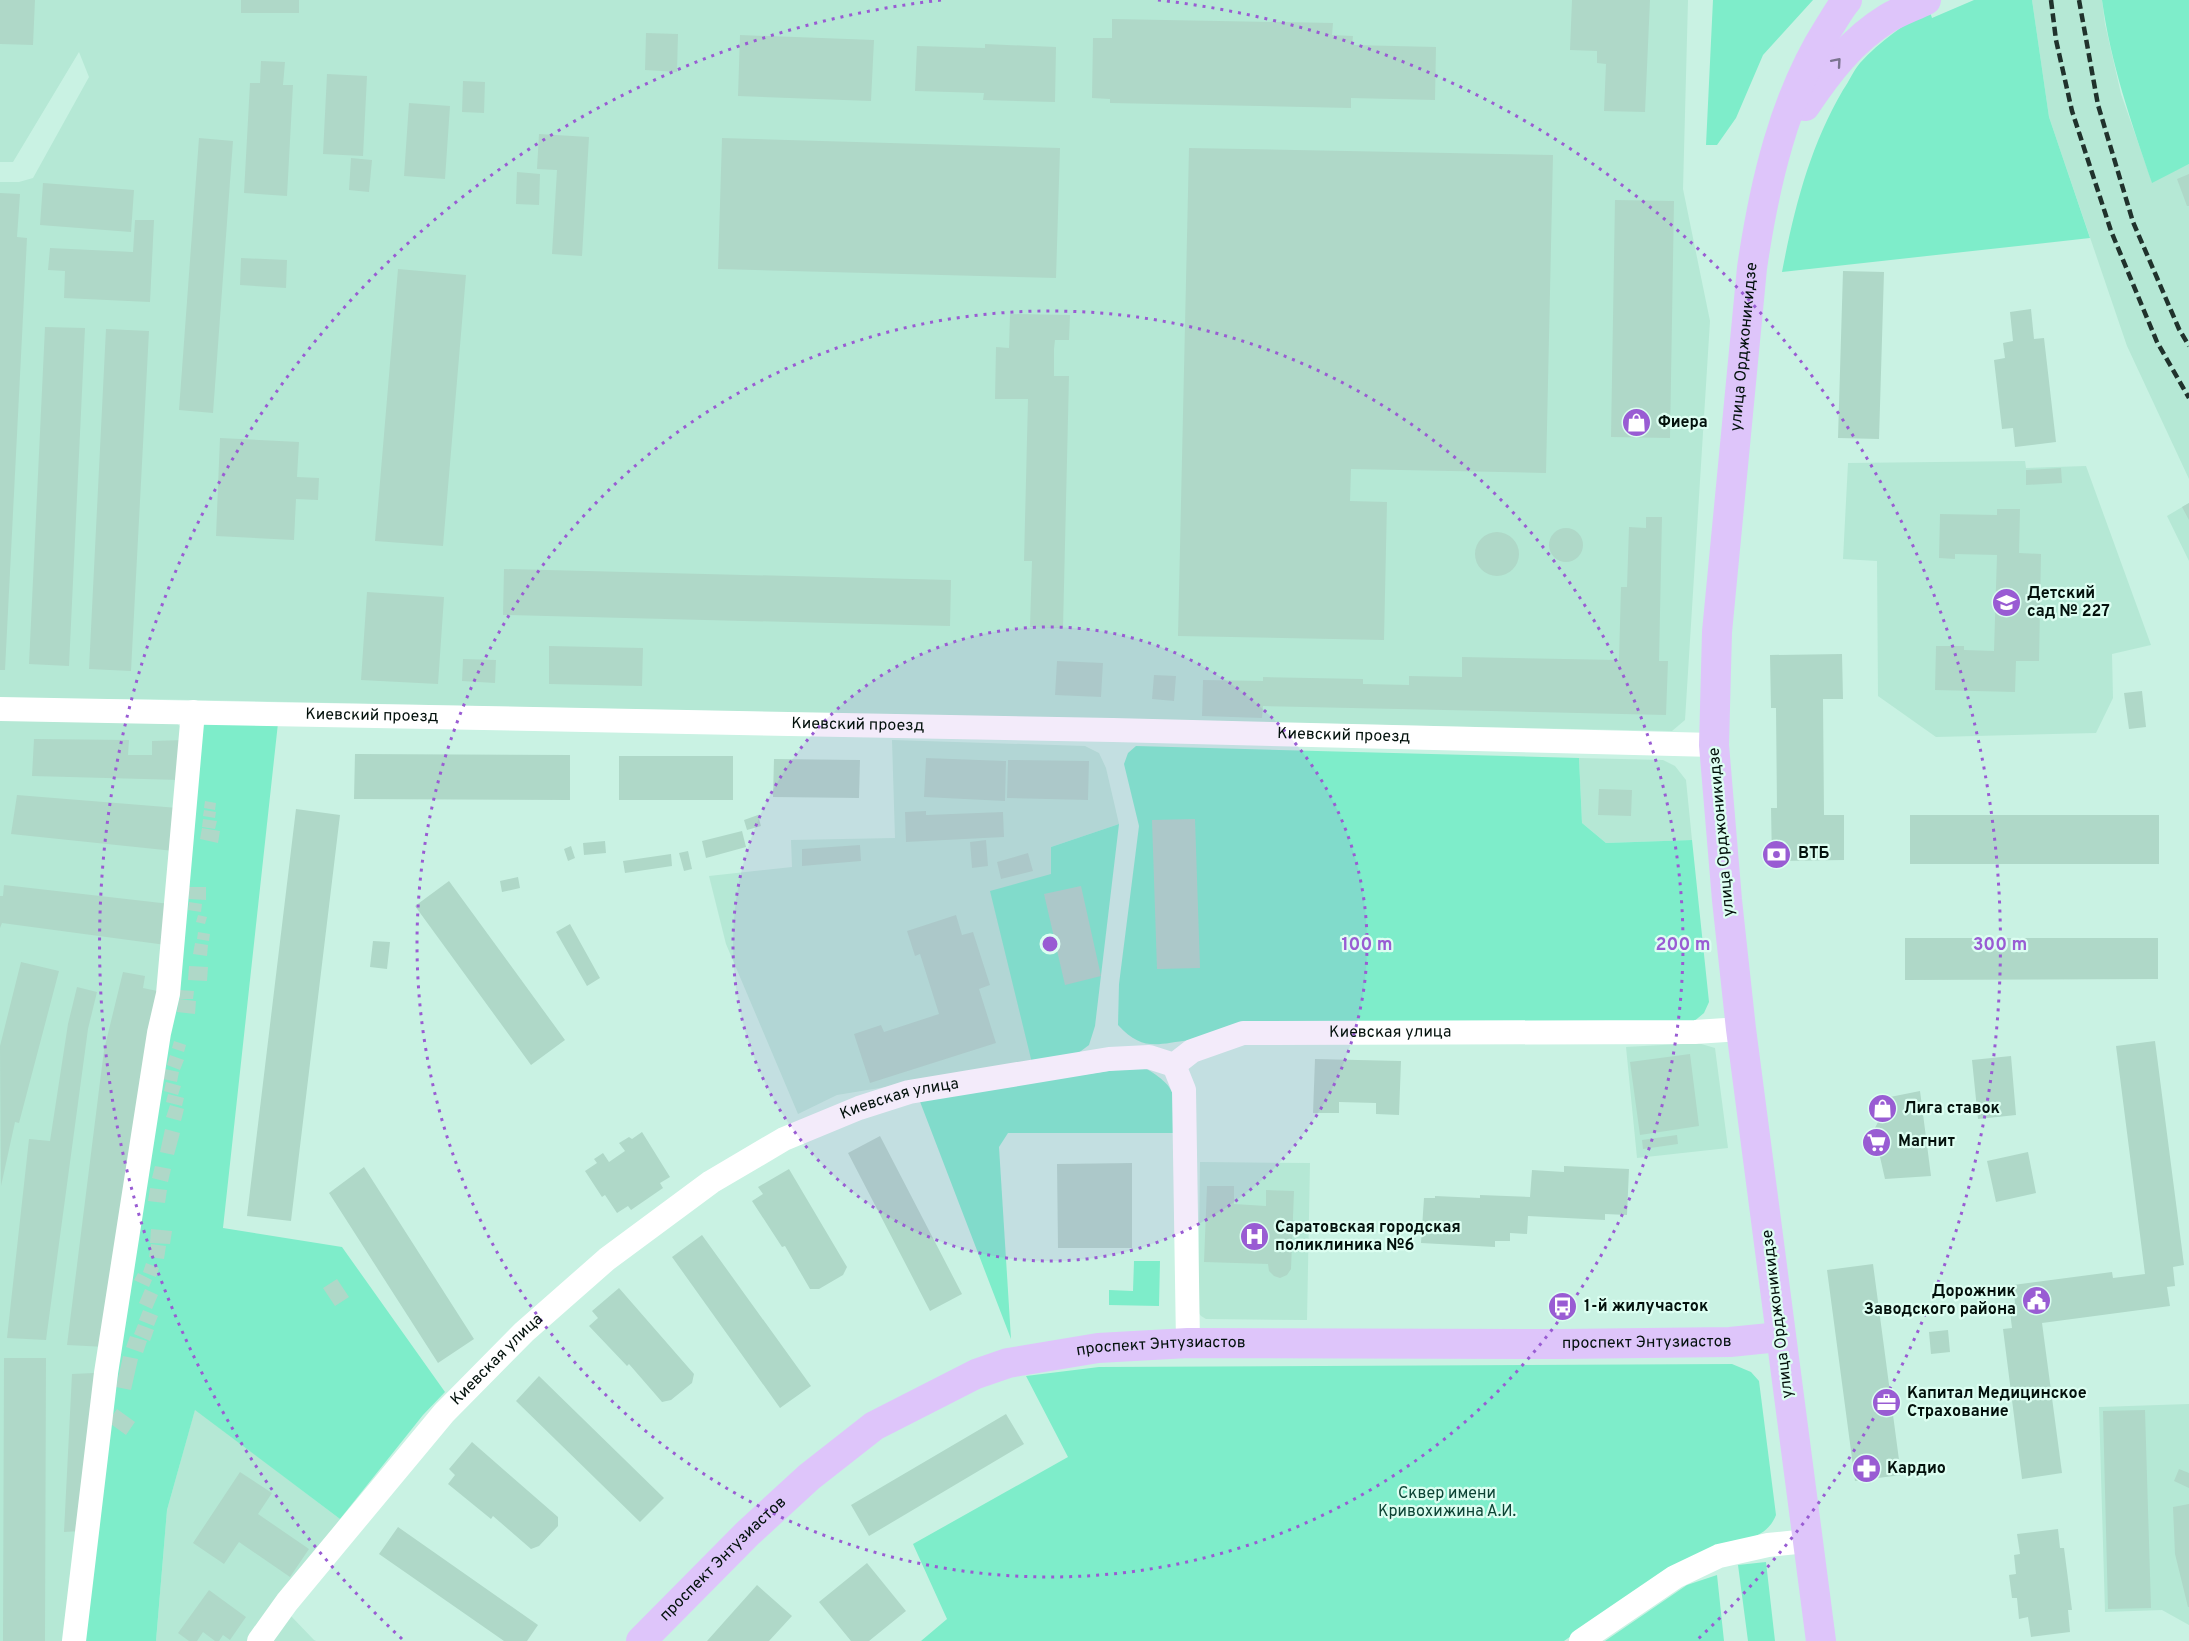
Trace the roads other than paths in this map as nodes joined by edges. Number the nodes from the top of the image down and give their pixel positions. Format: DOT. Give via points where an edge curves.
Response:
graph roads {
  1 [pos="1847,0"];
  2 [pos="1926,0"];
  3 [pos="1773,164"];
  4 [pos="0,709"];
  5 [pos="193,712"];
  6 [pos="1714,745"];
  7 [pos="1741,1029"];
  8 [pos="1174,1065"];
  9 [pos="1780,1337"];
  10 [pos="1188,1343"];
  11 [pos="1807,1541"];
  12 [pos="74,1641"];
  13 [pos="259,1641"];
  14 [pos="641,1641"];
  15 [pos="1581,1641"];
  16 [pos="1821,1641"];
  1 -- 3 [label="main road, улица Орджоникидзе" via="1818,44 1793,98"];
  3 -- 2 [label="main road, улица Орджоникидзе, one-way" via="1818,86 1852,44 1888,18"];
  3 -- 6 [label="main road, улица Орджоникидзе" via="1751,280 1717,632"];
  4 -- 5 [label="street, Киевский проезд"];
  5 -- 6 [label="street, Киевский проезд"];
  5 -- 12 [label="street" via="168,994 106,1373"];
  6 -- 7 [label="main road, улица Орджоникидзе"];
  7 -- 8 [label="street, Киевская улица" via="1243,1033 1192,1052"];
  7 -- 9 [label="main road, улица Орджоникидзе"];
  8 -- 10 [label="street" via="1184,1090"];
  8 -- 13 [label="street, Киевская улица" via="1149,1057 1109,1059 909,1092 783,1140 711,1182 607,1259 524,1332 444,1413"];
  9 -- 10 [label="main road, проспект Энтузиастов" via="1730,1342 1561,1344"];
  9 -- 11 [label="main road, улица Орджоникидзе"];
  10 -- 14 [label="main road, проспект Энтузиастов" via="1098,1348 1008,1363 976,1374 874,1426 791,1493"];
  11 -- 15 [label="street" via="1719,1556 1675,1577"];
  11 -- 16 [label="main road, улица Орджоникидзе"];
}
